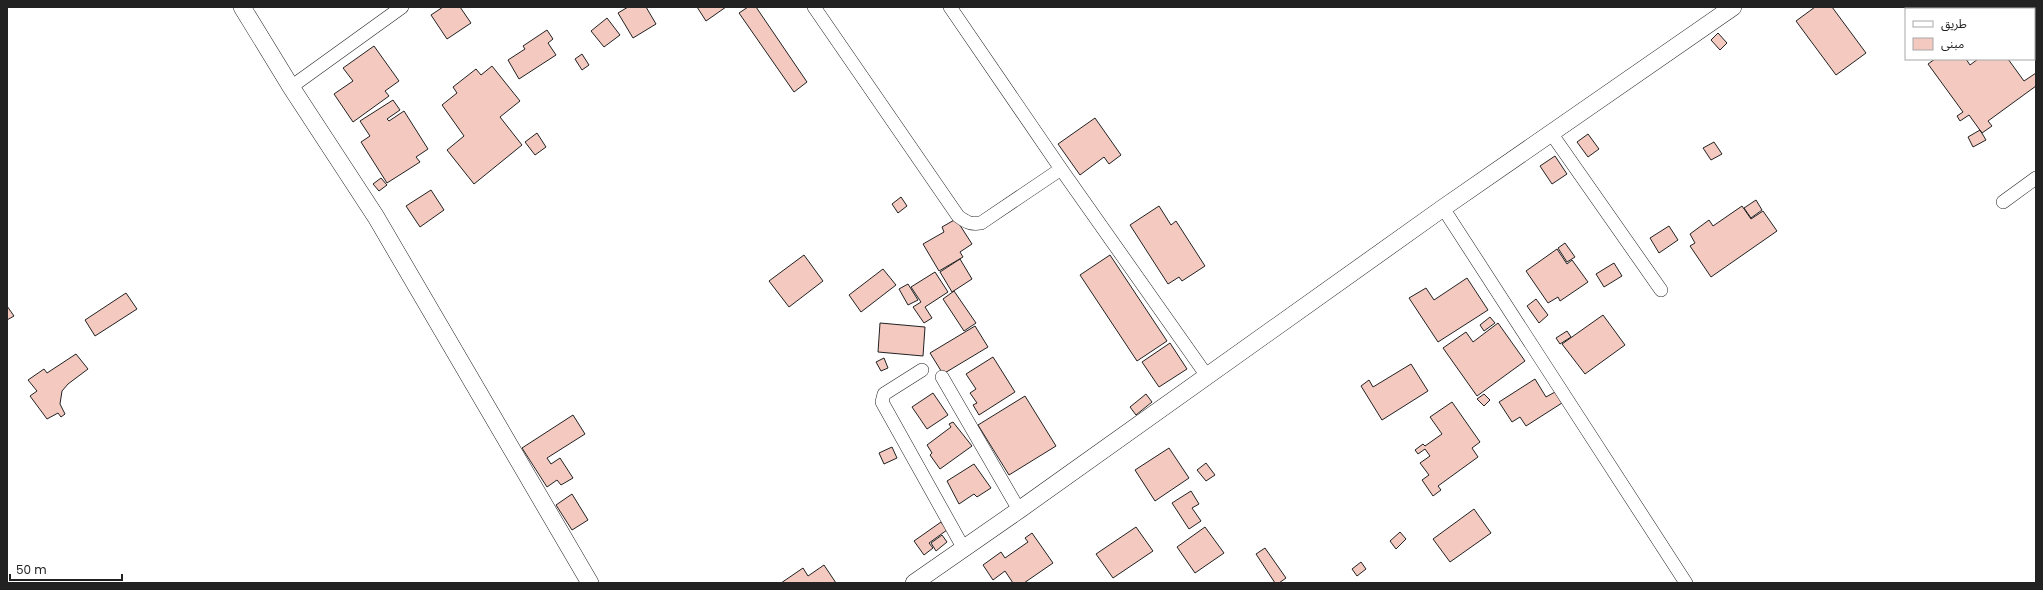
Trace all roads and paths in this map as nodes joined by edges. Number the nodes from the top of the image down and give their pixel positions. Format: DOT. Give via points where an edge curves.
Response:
graph roads {
  1 [pos="242,7"];
  2 [pos="402,7"];
  3 [pos="814,7"];
  4 [pos="950,7"];
  5 [pos="1733,7"];
  6 [pos="291,87"];
  7 [pos="1551,133"];
  8 [pos="1061,169"];
  9 [pos="2036,178"];
  10 [pos="2003,202"];
  11 [pos="1443,208"];
  12 [pos="1661,290"];
  13 [pos="922,370"];
  14 [pos="1208,376"];
  15 [pos="942,377"];
  16 [pos="1019,510"];
  17 [pos="964,549"];
  18 [pos="1684,582"];
  19 [pos="590,583"];
  20 [pos="914,583"];
  1 -- 6 [label="street"];
  2 -- 6 [label="street"];
  3 -- 8 [label="street" via="958,216 965,221 972,224 981,223"];
  4 -- 8 [label="street"];
  5 -- 7 [label="street"];
  6 -- 19 [label="street" via="376,217"];
  7 -- 11 [label="street"];
  7 -- 12 [label="street"];
  8 -- 14 [label="street"];
  9 -- 10 [label="street"];
  11 -- 14 [label="street"];
  11 -- 18 [label="street"];
  13 -- 17 [label="street" via="884,394 882,402"];
  14 -- 16 [label="street"];
  15 -- 16 [label="street"];
  16 -- 17 [label="street"];
  17 -- 20 [label="street"];
}
